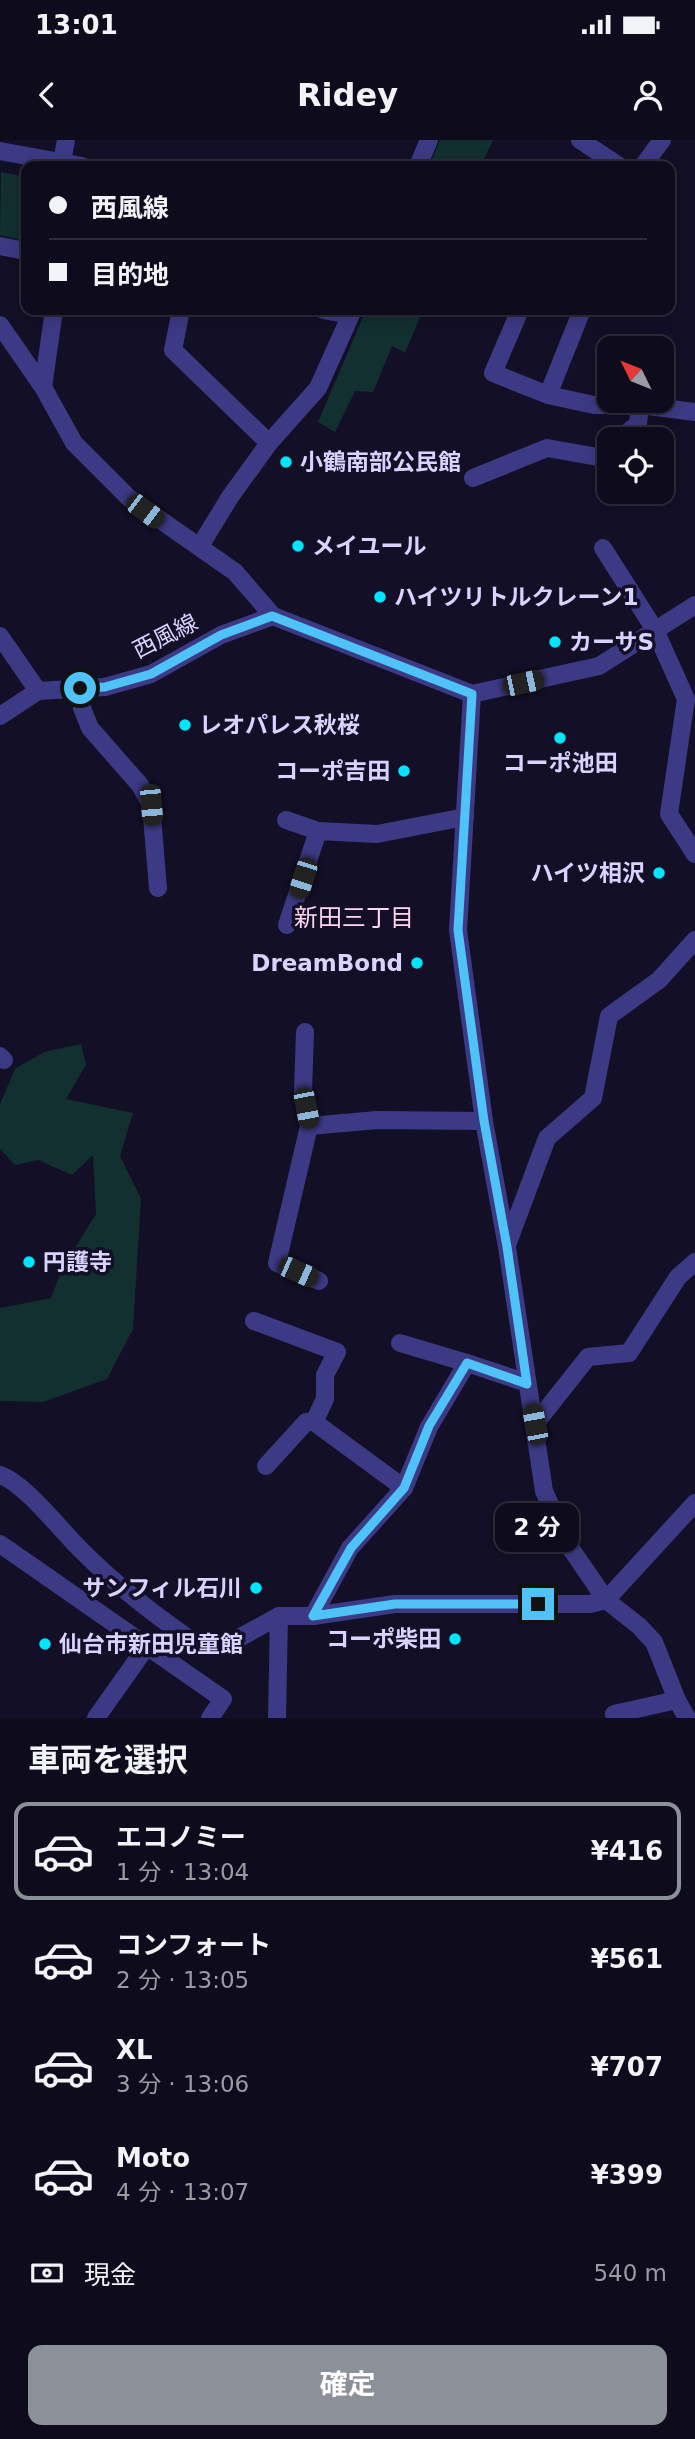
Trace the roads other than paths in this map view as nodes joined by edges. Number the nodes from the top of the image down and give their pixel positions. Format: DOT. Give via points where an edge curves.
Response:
graph roads {
  1 [pos="66,140"];
  2 [pos="429,140"];
  3 [pos="580,140"];
  4 [pos="662,140"];
  5 [pos="0,151"];
  6 [pos="56,161"];
  7 [pos="62,161"];
  8 [pos="420,161"];
  9 [pos="612,161"];
  10 [pos="647,161"];
  11 [pos="0,246"];
  12 [pos="21,250"];
  13 [pos="53,315"];
  14 [pos="180,315"];
  15 [pos="350,315"];
  16 [pos="518,315"];
  17 [pos="580,315"];
  18 [pos="0,325"];
  19 [pos="43,387"];
  20 [pos="548,396"];
  21 [pos="597,405"];
  22 [pos="674,409"];
  23 [pos="695,412"];
  24 [pos="270,443"];
  25 [pos="597,457"];
  26 [pos="473,478"];
  27 [pos="200,546"];
  28 [pos="603,548"];
  29 [pos="695,605"];
  30 [pos="272,616"];
  31 [pos="655,630"];
  32 [pos="0,636"];
  33 [pos="80,688"];
  34 [pos="38,691"];
  35 [pos="472,694"];
  36 [pos="0,716"];
  37 [pos="465,817"];
  38 [pos="286,820"];
  39 [pos="318,831"];
  40 [pos="695,854"];
  41 [pos="158,888"];
  42 [pos="287,925"];
  43 [pos="695,940"];
  44 [pos="305,1032"];
  45 [pos="484,1121"];
  46 [pos="309,1126"];
  47 [pos="507,1247"];
  48 [pos="695,1262"];
  49 [pos="319,1281"];
  50 [pos="254,1321"];
  51 [pos="400,1343"];
  52 [pos="467,1363"];
  53 [pos="527,1384"];
  54 [pos="314,1422"];
  55 [pos="535,1424"];
  56 [pos="266,1466"];
  57 [pos="0,1475"];
  58 [pos="404,1488"];
  59 [pos="695,1503"];
  60 [pos="0,1544"];
  61 [pos="607,1600"];
  62 [pos="279,1616"];
  63 [pos="313,1616"];
  64 [pos="147,1646"];
  65 [pos="677,1700"];
  66 [pos="614,1714"];
  67 [pos="96,1718"];
  68 [pos="209,1718"];
  69 [pos="277,1718"];
  70 [pos="687,1718"];
  1 -- 7 [label="street"];
  2 -- 8 [label="street"];
  3 -- 9 [label="street"];
  4 -- 10 [label="street"];
  5 -- 6 [label="street"];
  11 -- 12 [label="street"];
  13 -- 19 [label="street"];
  14 -- 24 [label="street" via="173,350"];
  15 -- 24 [label="street" via="318,388"];
  16 -- 20 [label="street" via="493,373"];
  17 -- 20 [label="street"];
  18 -- 19 [label="street"];
  19 -- 27 [label="street" via="74,443 129,498"];
  20 -- 21 [label="street"];
  22 -- 23 [label="street"];
  24 -- 27 [label="street"];
  25 -- 26 [label="street" via="547,447"];
  27 -- 30 [label="street" via="234,572"];
  28 -- 31 [label="street"];
  29 -- 31 [label="street"];
  30 -- 33 [label="street, 西風線" via="221,635 151,674 105,687"];
  30 -- 35 [label="street"];
  31 -- 35 [label="street" via="598,666"];
  31 -- 40 [label="street" via="686,699 669,814"];
  32 -- 34 [label="street"];
  33 -- 34 [label="street, 西風線"];
  33 -- 41 [label="street" via="90,728 140,785 151,805"];
  34 -- 36 [label="street, 西風線"];
  35 -- 37 [label="street"];
  37 -- 39 [label="street" via="377,834"];
  37 -- 45 [label="street" via="458,930"];
  38 -- 39 [label="street"];
  39 -- 42 [label="street"];
  43 -- 47 [label="street" via="659,980 609,1016 593,1098 547,1138"];
  44 -- 46 [label="street" via="303,1091"];
  45 -- 46 [label="street" via="377,1120"];
  45 -- 47 [label="street"];
  46 -- 49 [label="street" via="277,1263"];
  47 -- 53 [label="street"];
  48 -- 55 [label="street" via="678,1277 629,1353 588,1357"];
  50 -- 54 [label="street" via="337,1352 325,1375 325,1399"];
  51 -- 52 [label="street"];
  52 -- 53 [label="street"];
  52 -- 58 [label="street" via="429,1426"];
  53 -- 55 [label="street"];
  54 -- 56 [label="street" via="306,1422"];
  54 -- 58 [label="street"];
  55 -- 61 [label="street" via="544,1491 567,1543"];
  57 -- 62 [label="street" via="32,1500 83,1553 169,1625 204,1648 228,1644"];
  58 -- 63 [label="street" via="351,1548"];
  59 -- 61 [label="street"];
  60 -- 64 [label="street"];
  61 -- 63 [label="street" via="590,1604 395,1604"];
  61 -- 65 [label="street" via="654,1642"];
  62 -- 63 [label="street"];
  62 -- 69 [label="street"];
  64 -- 67 [label="street"];
  64 -- 68 [label="street" via="223,1699"];
  65 -- 66 [label="street"];
  65 -- 70 [label="street"];
}
